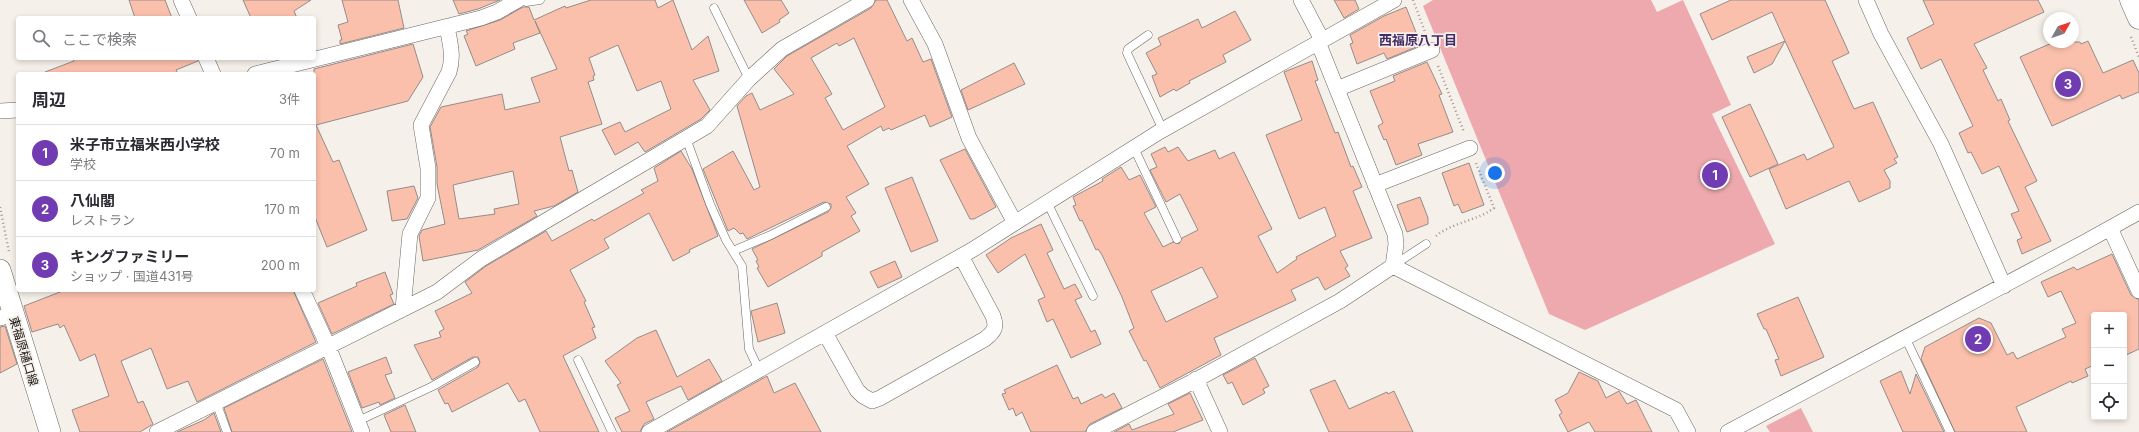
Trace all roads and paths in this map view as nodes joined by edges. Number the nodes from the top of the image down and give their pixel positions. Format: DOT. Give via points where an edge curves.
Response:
graph roads {
  1 [pos="181,0"];
  2 [pos="518,0"];
  3 [pos="522,0"];
  4 [pos="540,0"];
  5 [pos="867,0"];
  6 [pos="911,0"];
  7 [pos="1301,0"];
  8 [pos="1394,0"];
  9 [pos="1866,0"];
  10 [pos="2132,0"];
  11 [pos="714,8"];
  12 [pos="188,16"];
  13 [pos="2139,18"];
  14 [pos="447,27"];
  15 [pos="1148,36"];
  16 [pos="1320,41"];
  17 [pos="1432,50"];
  18 [pos="316,59"];
  19 [pos="207,60"];
  20 [pos="311,60"];
  21 [pos="212,72"];
  22 [pos="262,72"];
  23 [pos="749,79"];
  24 [pos="1337,89"];
  25 [pos="16,110"];
  26 [pos="0,112"];
  27 [pos="1163,130"];
  28 [pos="686,138"];
  29 [pos="1134,148"];
  30 [pos="1470,148"];
  31 [pos="1375,185"];
  32 [pos="1048,202"];
  33 [pos="0,207"];
  34 [pos="826,207"];
  35 [pos="2139,212"];
  36 [pos="1015,223"];
  37 [pos="2110,228"];
  38 [pos="1178,239"];
  39 [pos="1426,244"];
  40 [pos="733,251"];
  41 [pos="961,256"];
  42 [pos="5,261"];
  43 [pos="1393,266"];
  44 [pos="2004,286"];
  45 [pos="2139,291"];
  46 [pos="303,292"];
  47 [pos="1093,296"];
  48 [pos="403,309"];
  49 [pos="6,316"];
  50 [pos="825,333"];
  51 [pos="1905,337"];
  52 [pos="328,346"];
  53 [pos="578,360"];
  54 [pos="474,362"];
  55 [pos="759,370"];
  56 [pos="1196,379"];
  57 [pos="216,402"];
  58 [pos="360,426"];
  59 [pos="50,432"];
  60 [pos="157,432"];
  61 [pos="227,432"];
  62 [pos="612,432"];
  63 [pos="649,432"];
  64 [pos="1094,432"];
  65 [pos="1220,432"];
  66 [pos="1688,432"];
  67 [pos="1728,432"];
  68 [pos="1950,432"];
  1 -- 12 [label="street"];
  2 -- 14 [label="street" via="489,16"];
  3 -- 4 [label="lane"];
  5 -- 23 [label="street" via="782,49"];
  6 -- 36 [label="street" via="935,44 969,138"];
  7 -- 16 [label="street"];
  8 -- 16 [label="street"];
  9 -- 44 [label="street" via="1881,34 1941,144"];
  10 -- 13 [label="highway"];
  11 -- 23 [label="lane"];
  14 -- 18 [label="street"];
  14 -- 48 [label="street" via="452,50 449,72 421,125 428,168 428,198 410,234"];
  15 -- 27 [label="lane" via="1128,49 1127,53"];
  16 -- 24 [label="street"];
  16 -- 27 [label="street"];
  17 -- 24 [label="street"];
  19 -- 21 [label="street"];
  20 -- 22 [label="street"];
  23 -- 28 [label="street" via="707,126"];
  24 -- 31 [label="street"];
  25 -- 26 [label="street"];
  27 -- 29 [label="street"];
  28 -- 40 [label="lane" via="710,204"];
  28 -- 48 [label="street" via="481,259 437,292"];
  29 -- 32 [label="street"];
  29 -- 38 [label="lane"];
  30 -- 31 [label="street"];
  31 -- 43 [label="street" via="1395,234"];
  32 -- 36 [label="street"];
  32 -- 47 [label="lane"];
  33 -- 42 [label="path"];
  34 -- 40 [label="lane"];
  35 -- 37 [label="street"];
  36 -- 41 [label="street"];
  37 -- 44 [label="street"];
  37 -- 45 [label="street"];
  39 -- 43 [label="lane"];
  40 -- 55 [label="lane" via="742,266 749,349"];
  41 -- 50 [label="street"];
  41 -- 50 [label="street" via="996,324 994,332 986,339 872,401 856,390"];
  42 -- 49 [label="main road, 東福原樋口線"];
  43 -- 56 [label="street" via="1340,301"];
  43 -- 66 [label="street" via="1676,410"];
  44 -- 51 [label="street"];
  46 -- 52 [label="street"];
  48 -- 52 [label="street"];
  49 -- 59 [label="main road, 東福原樋口線"];
  50 -- 55 [label="street"];
  51 -- 67 [label="street"];
  51 -- 68 [label="lane"];
  52 -- 57 [label="street"];
  52 -- 58 [label="street"];
  53 -- 62 [label="lane"];
  54 -- 58 [label="lane"];
  55 -- 63 [label="street"];
  56 -- 64 [label="street"];
  56 -- 65 [label="street"];
  57 -- 60 [label="street"];
  57 -- 61 [label="lane"];
}
